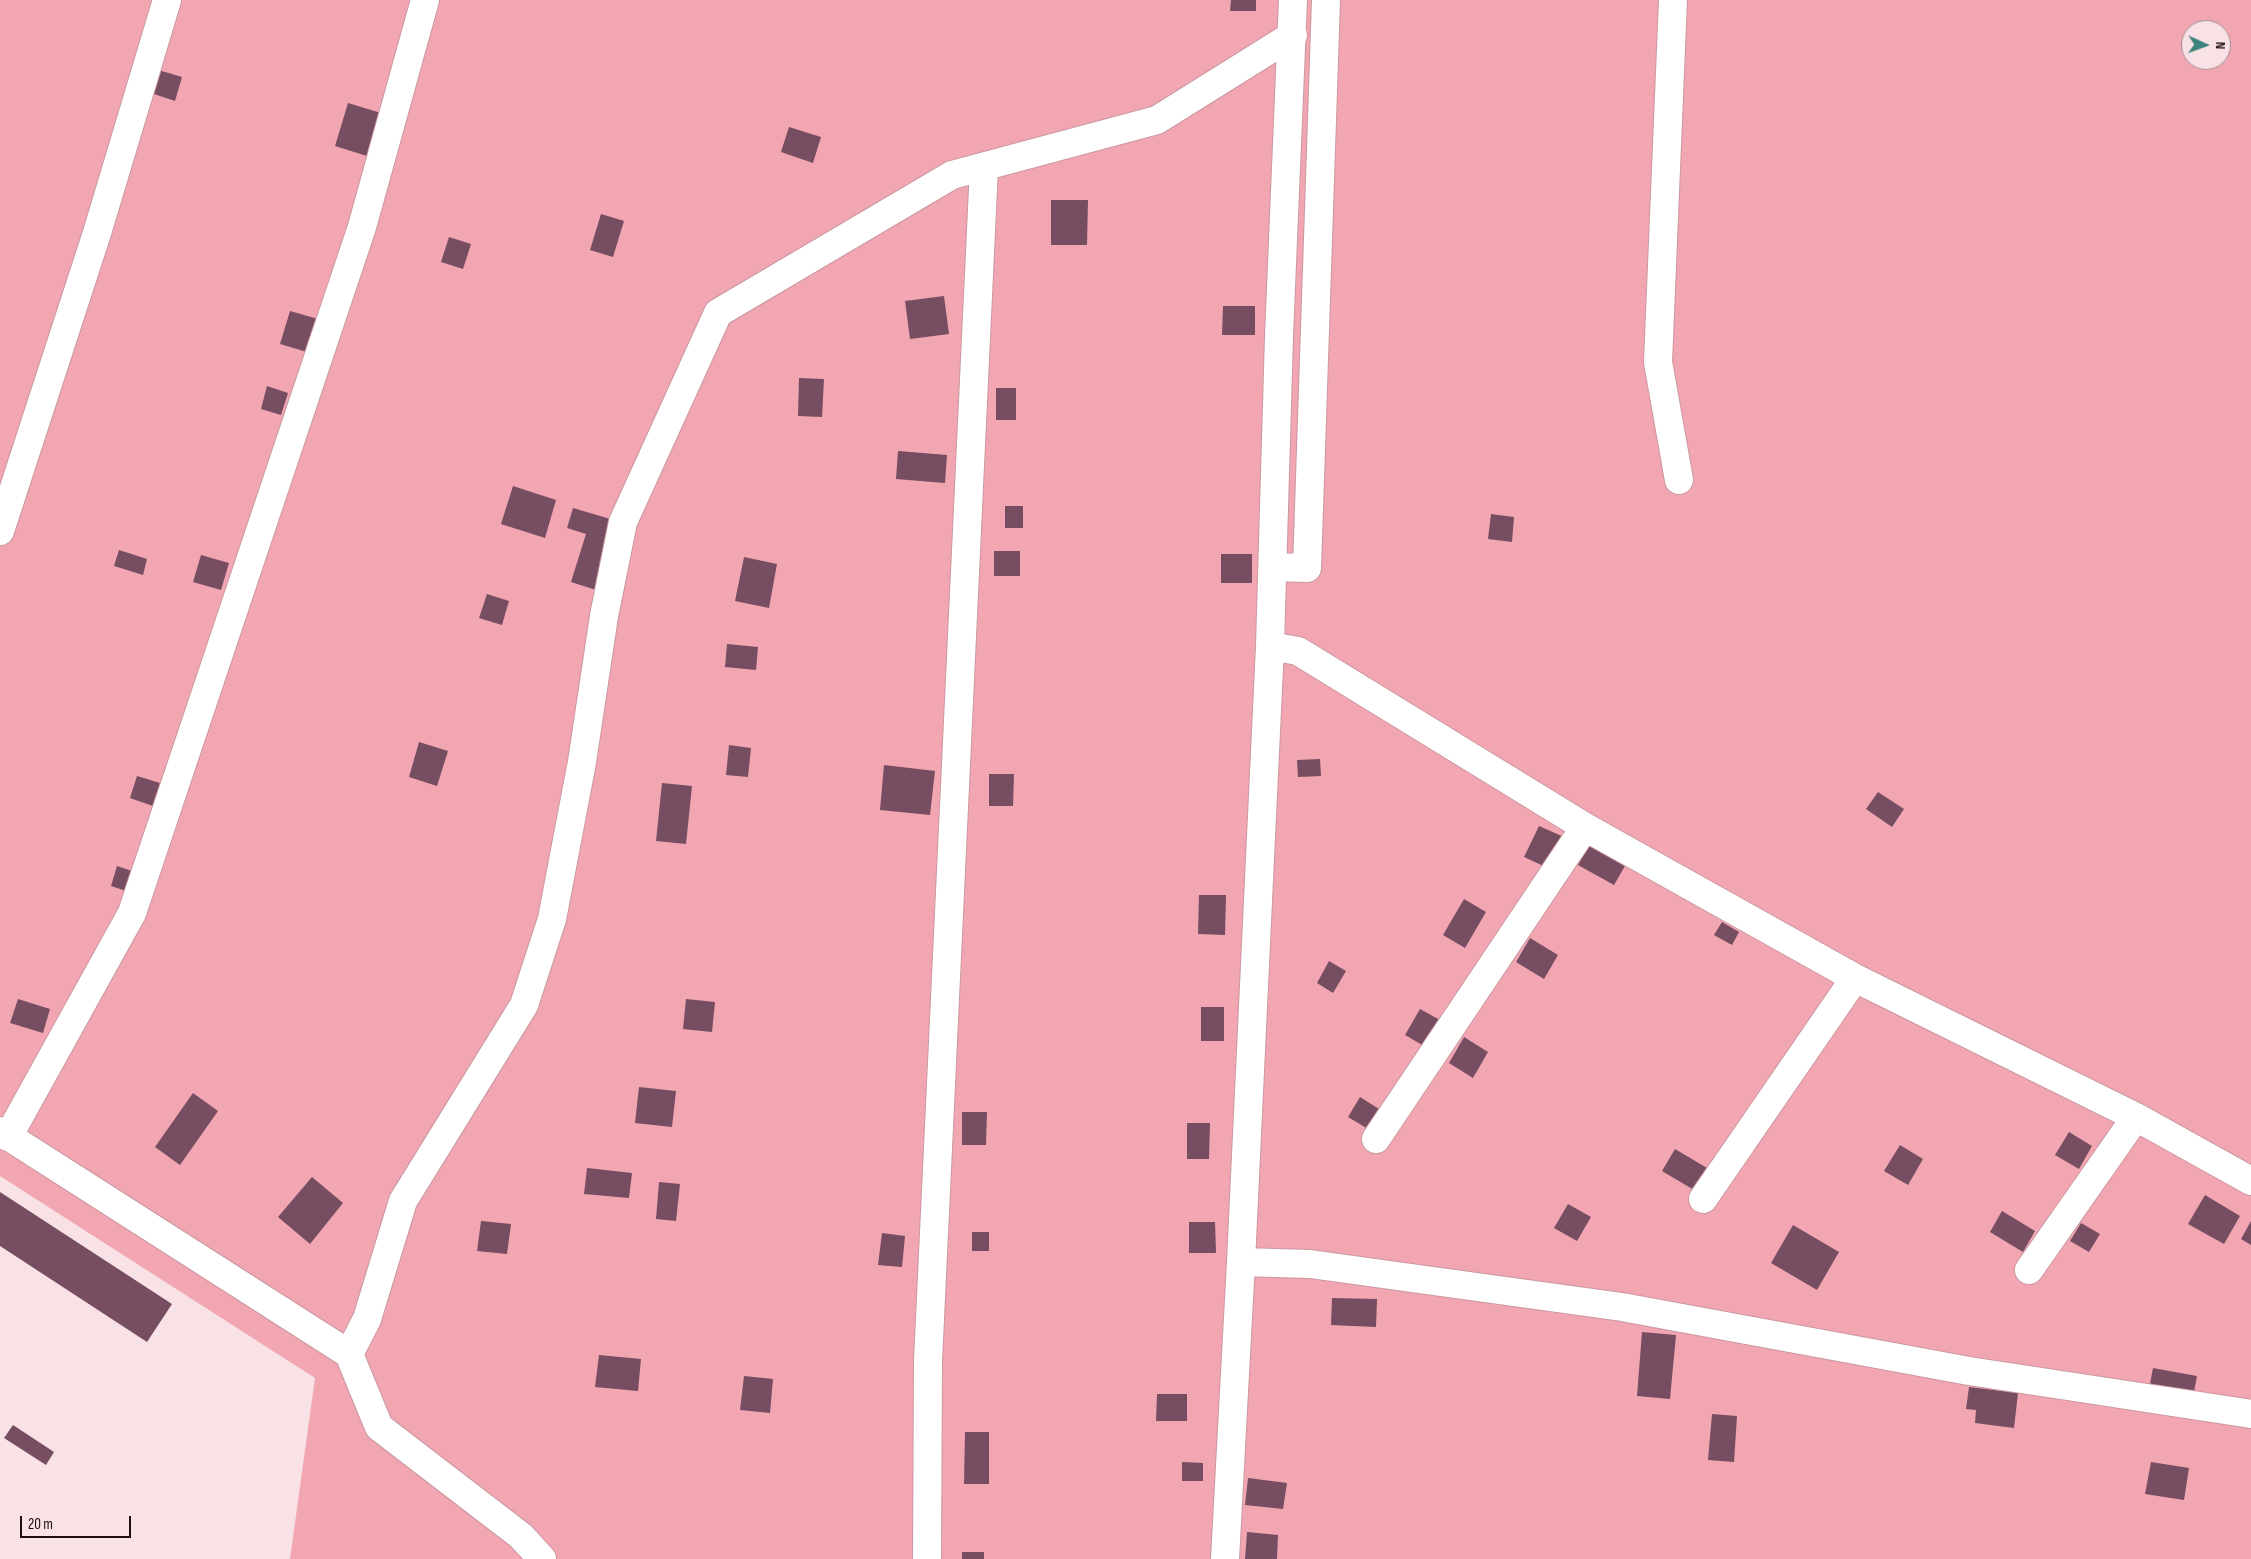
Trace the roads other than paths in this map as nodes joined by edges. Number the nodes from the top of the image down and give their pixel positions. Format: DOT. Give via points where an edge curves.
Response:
graph roads {
  1 [pos="167,0"];
  2 [pos="425,0"];
  3 [pos="1294,0"];
  4 [pos="1326,0"];
  5 [pos="1673,0"];
  6 [pos="1293,35"];
  7 [pos="984,167"];
  8 [pos="1679,480"];
  9 [pos="0,532"];
  10 [pos="1273,567"];
  11 [pos="1270,646"];
  12 [pos="1585,827"];
  13 [pos="1855,978"];
  14 [pos="2136,1117"];
  15 [pos="4,1134"];
  16 [pos="1376,1139"];
  17 [pos="2251,1181"];
  18 [pos="1703,1199"];
  19 [pos="1241,1262"];
  20 [pos="2029,1270"];
  21 [pos="349,1354"];
  22 [pos="2251,1414"];
  23 [pos="542,1559"];
  24 [pos="928,1559"];
  25 [pos="1225,1559"];
  1 -- 9 [label="lane" via="97,232"];
  2 -- 15 [label="lane" via="362,227 132,913"];
  3 -- 6 [label="lane"];
  4 -- 10 [label="lane" via="1307,568"];
  5 -- 8 [label="lane" via="1658,362"];
  6 -- 7 [label="lane" via="1157,120"];
  6 -- 10 [label="lane" via="1279,336"];
  7 -- 21 [label="lane" via="952,175 718,313 623,522 552,919 524,1006 403,1201 367,1319"];
  7 -- 24 [label="lane" via="928,1361"];
  10 -- 11 [label="lane"];
  11 -- 12 [label="lane" via="1298,650"];
  11 -- 19 [label="lane"];
  12 -- 13 [label="lane"];
  12 -- 16 [label="lane"];
  13 -- 14 [label="lane"];
  13 -- 18 [label="lane"];
  14 -- 17 [label="lane"];
  14 -- 20 [label="lane"];
  15 -- 21 [label="lane"];
  19 -- 22 [label="lane" via="1310,1264 1622,1307 1969,1371"];
  19 -- 25 [label="lane"];
  21 -- 23 [label="lane" via="379,1427 522,1536"];
}
